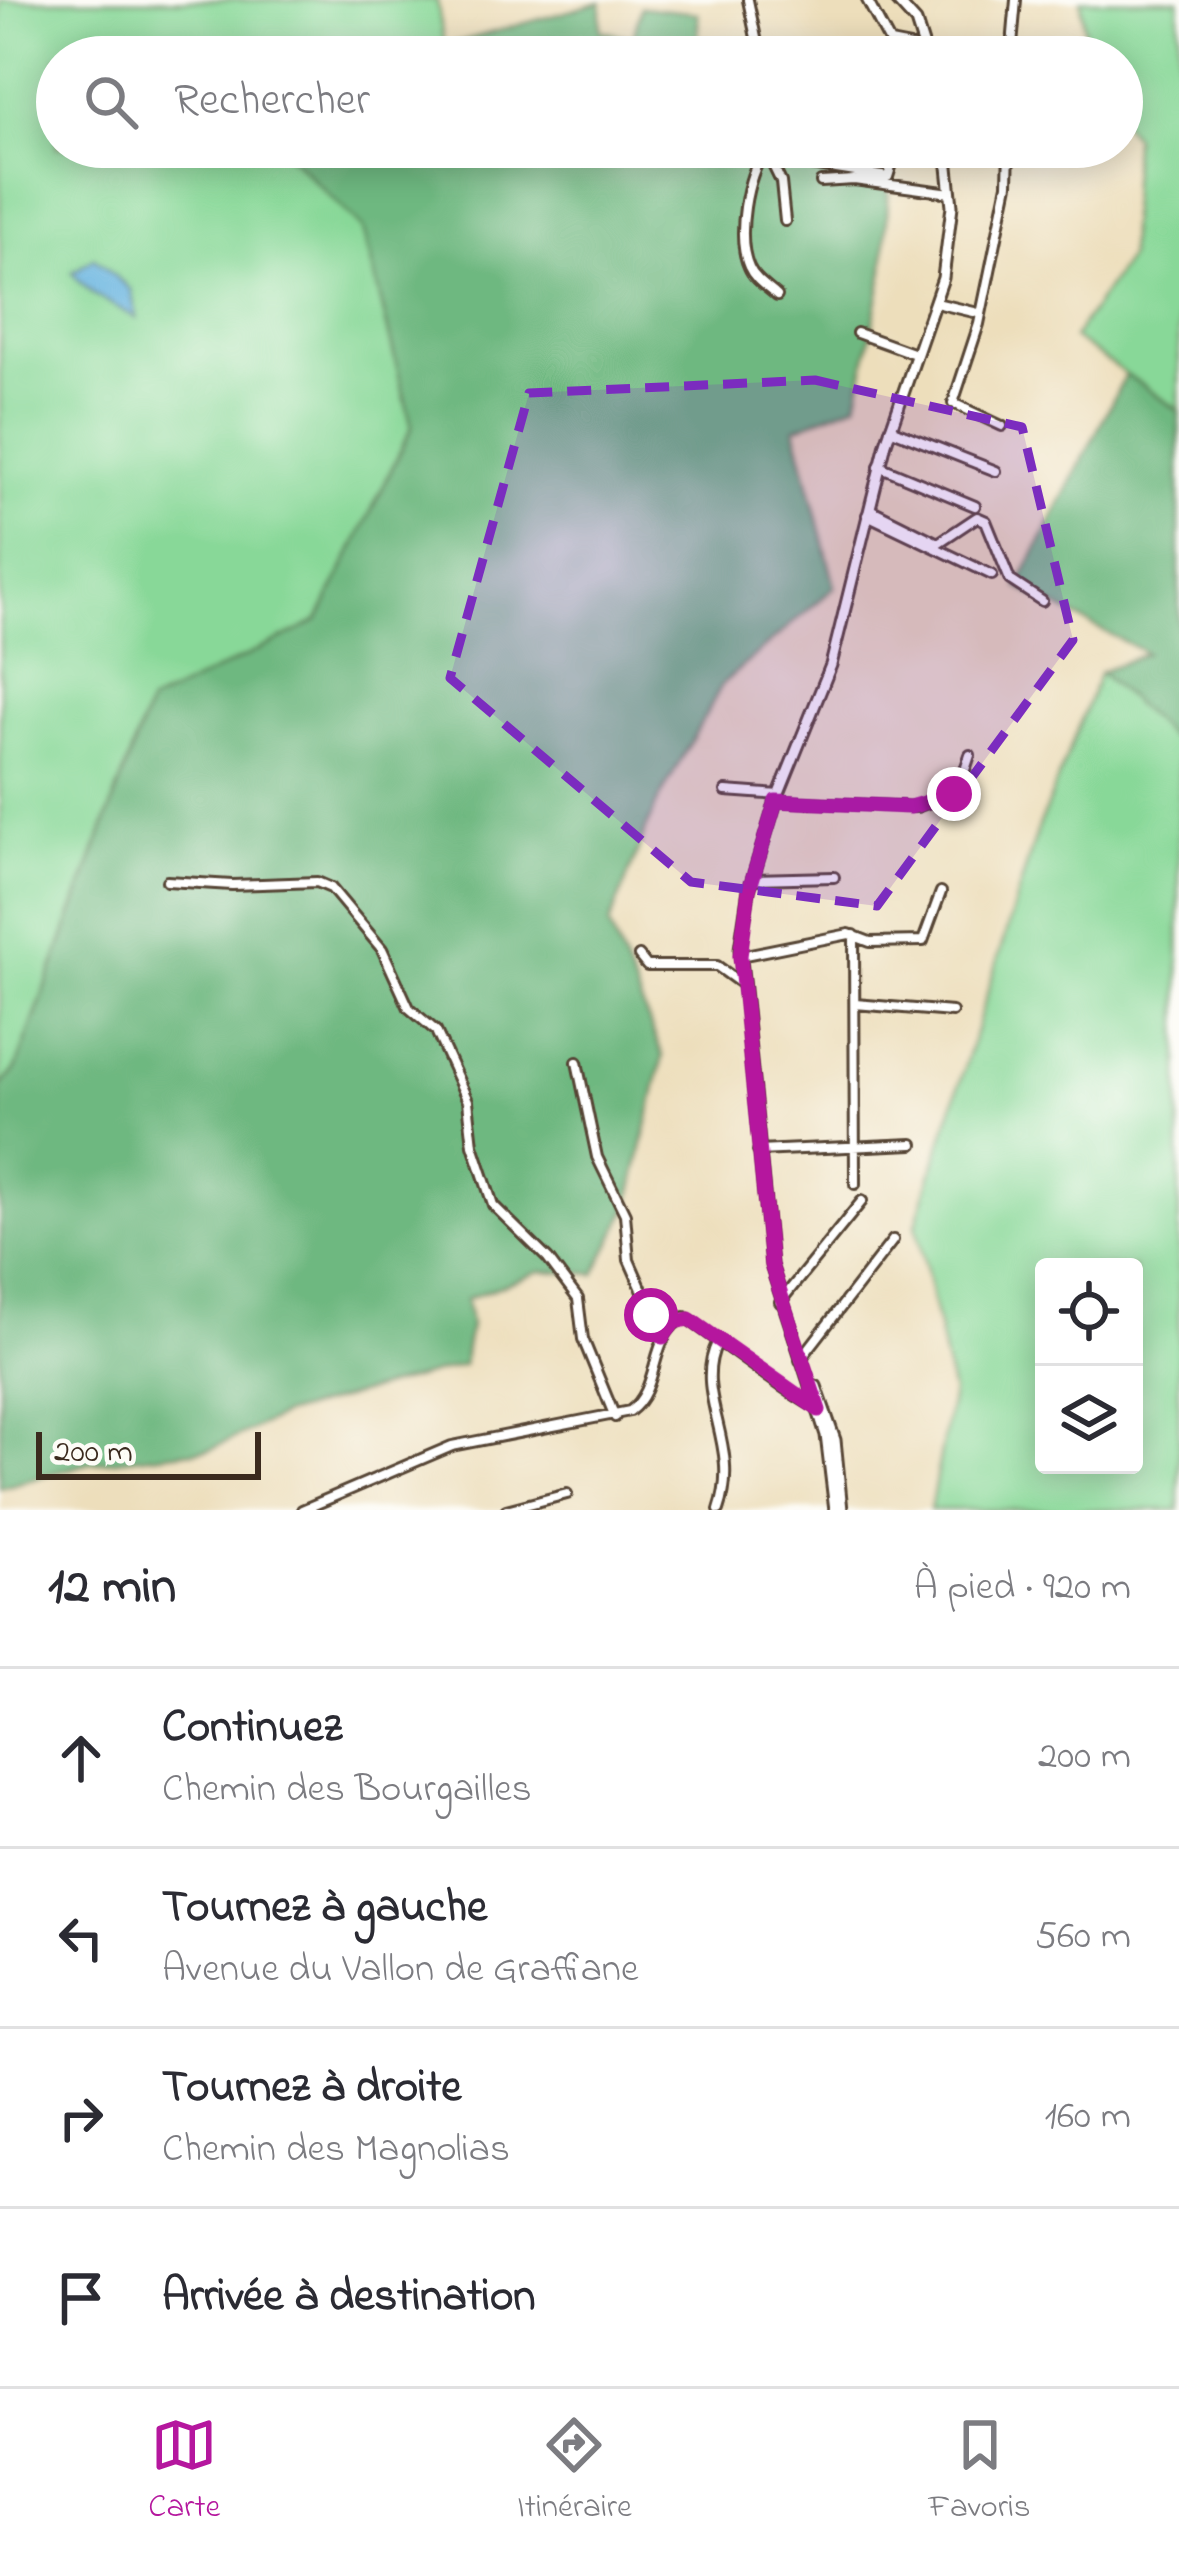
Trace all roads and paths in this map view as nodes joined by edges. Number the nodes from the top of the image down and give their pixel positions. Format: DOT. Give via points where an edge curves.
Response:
graph roads {
  1 [pos="748,0"];
  2 [pos="867,0"];
  3 [pos="916,0"];
  4 [pos="1016,0"];
  5 [pos="899,1"];
  6 [pos="910,15"];
  7 [pos="756,36"];
  8 [pos="886,36"];
  9 [pos="919,36"];
  10 [pos="1013,36"];
  11 [pos="755,168"];
  12 [pos="774,168"];
  13 [pos="833,168"];
  14 [pos="891,168"];
  15 [pos="949,168"];
  16 [pos="1008,168"];
  17 [pos="821,182"];
  18 [pos="952,193"];
  19 [pos="785,221"];
  20 [pos="777,296"];
  21 [pos="936,303"];
  22 [pos="978,313"];
  23 [pos="857,333"];
  24 [pos="916,354"];
  25 [pos="1002,426"];
  26 [pos="890,429"];
  27 [pos="879,466"];
  28 [pos="997,471"];
  29 [pos="975,506"];
  30 [pos="868,512"];
  31 [pos="992,575"];
  32 [pos="1042,601"];
  33 [pos="970,755"];
  34 [pos="727,791"];
  35 [pos="778,798"];
  36 [pos="834,878"];
  37 [pos="753,879"];
  38 [pos="166,880"];
  39 [pos="941,892"];
  40 [pos="854,935"];
  41 [pos="639,956"];
  42 [pos="740,956"];
  43 [pos="742,984"];
  44 [pos="855,1004"];
  45 [pos="952,1012"];
  46 [pos="578,1062"];
  47 [pos="913,1144"];
  48 [pos="853,1146"];
  49 [pos="758,1151"];
  50 [pos="855,1184"];
  51 [pos="862,1201"];
  52 [pos="893,1240"];
  53 [pos="780,1302"];
  54 [pos="663,1337"];
  55 [pos="717,1343"];
  56 [pos="802,1359"];
  57 [pos="823,1410"];
  58 [pos="615,1417"];
  59 [pos="568,1494"];
  60 [pos="302,1510"];
  61 [pos="506,1510"];
  62 [pos="719,1510"];
  63 [pos="839,1510"];
  1 -- 7 [label="street"];
  2 -- 8 [label="street"];
  3 -- 6 [label="street"];
  4 -- 10 [label="street"];
  5 -- 6 [label="street"];
  6 -- 9 [label="street"];
  11 -- 20 [label="street" via="745,251 750,270"];
  12 -- 19 [label="street"];
  13 -- 14 [label="street" via="888,177"];
  15 -- 18 [label="street"];
  16 -- 22 [label="street"];
  17 -- 18 [label="street"];
  18 -- 21 [label="street"];
  21 -- 22 [label="street"];
  21 -- 24 [label="street"];
  22 -- 25 [label="street" via="952,404"];
  23 -- 24 [label="street"];
  24 -- 26 [label="street"];
  26 -- 27 [label="street"];
  26 -- 28 [label="street"];
  27 -- 29 [label="street"];
  27 -- 30 [label="street"];
  30 -- 31 [label="street"];
  30 -- 32 [label="street" via="938,543 977,517 986,521 1010,580"];
  30 -- 35 [label="street" via="831,665"];
  33 -- 35 [label="street" via="958,791 917,807"];
  34 -- 35 [label="street"];
  35 -- 37 [label="street"];
  36 -- 37 [label="street"];
  37 -- 42 [label="street"];
  38 -- 58 [label="street" via="323,883 380,947 409,1008 436,1031 469,1101 472,1145 493,1205 578,1299 583,1339"];
  39 -- 40 [label="street" via="923,941"];
  40 -- 42 [label="street"];
  40 -- 44 [label="street"];
  41 -- 43 [label="street" via="647,966 717,966"];
  42 -- 43 [label="street"];
  43 -- 49 [label="street"];
  44 -- 45 [label="street"];
  44 -- 48 [label="street"];
  46 -- 54 [label="street" via="597,1157 626,1214 629,1260"];
  47 -- 48 [label="street"];
  48 -- 49 [label="street"];
  48 -- 50 [label="street"];
  49 -- 53 [label="street"];
  51 -- 53 [label="street"];
  52 -- 56 [label="street"];
  53 -- 56 [label="street"];
  54 -- 55 [label="street" via="685,1317"];
  54 -- 58 [label="street" via="645,1396"];
  55 -- 57 [label="street"];
  55 -- 62 [label="street" via="712,1409 728,1472"];
  56 -- 57 [label="street"];
  57 -- 63 [label="street"];
  58 -- 60 [label="street" via="452,1446"];
  59 -- 61 [label="street"];
}
